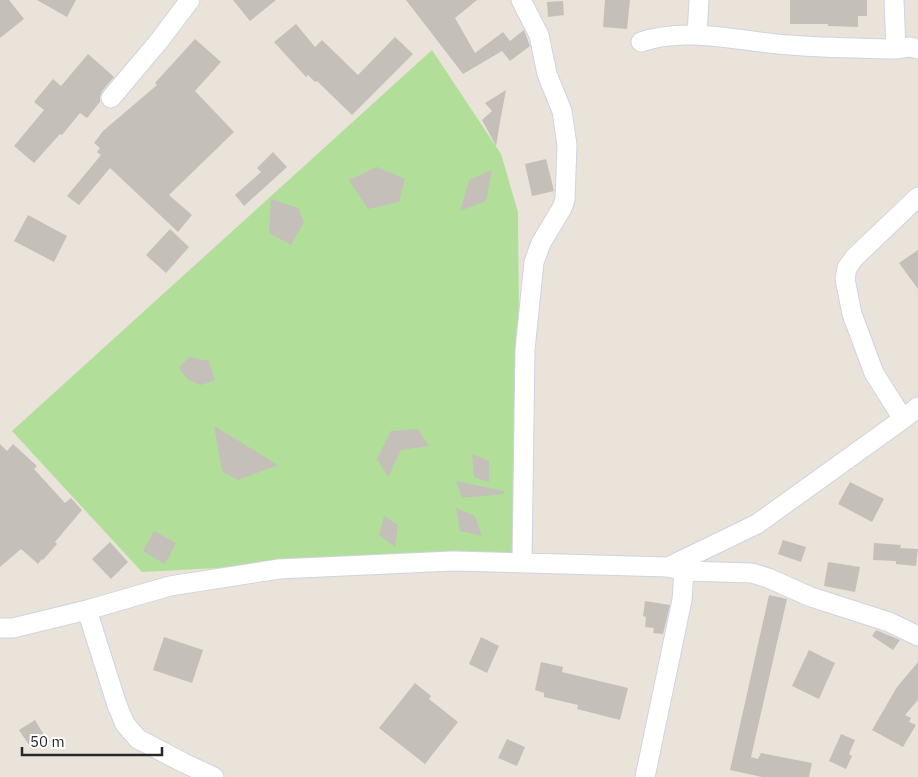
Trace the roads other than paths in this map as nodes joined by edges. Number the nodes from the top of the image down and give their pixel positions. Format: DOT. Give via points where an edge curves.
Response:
graph roads {
  1 [pos="190,0"];
  2 [pos="521,0"];
  3 [pos="699,0"];
  4 [pos="894,0"];
  5 [pos="697,35"];
  6 [pos="641,42"];
  7 [pos="896,49"];
  8 [pos="918,49"];
  9 [pos="111,98"];
  10 [pos="918,196"];
  11 [pos="911,413"];
  12 [pos="522,562"];
  13 [pos="676,569"];
  14 [pos="87,610"];
  15 [pos="0,628"];
  16 [pos="918,636"];
  17 [pos="214,777"];
  18 [pos="645,777"];
  1 -- 9 [label="street"];
  2 -- 12 [label="street" via="539,35 547,74 562,111 567,145 565,200 534,262 525,350"];
  3 -- 5 [label="street"];
  4 -- 7 [label="street"];
  5 -- 6 [label="street" via="668,36"];
  5 -- 7 [label="street" via="790,46"];
  7 -- 8 [label="street"];
  10 -- 11 [label="street" via="854,258 845,279 852,314 874,373"];
  11 -- 13 [label="street" via="757,524"];
  12 -- 13 [label="street"];
  12 -- 14 [label="street" via="435,561 279,569 170,586"];
  13 -- 16 [label="street" via="752,573 811,597 889,622"];
  13 -- 18 [label="street" via="682,600"];
  14 -- 15 [label="street" via="13,628"];
  14 -- 17 [label="street" via="116,705 125,724 138,739"];
}
